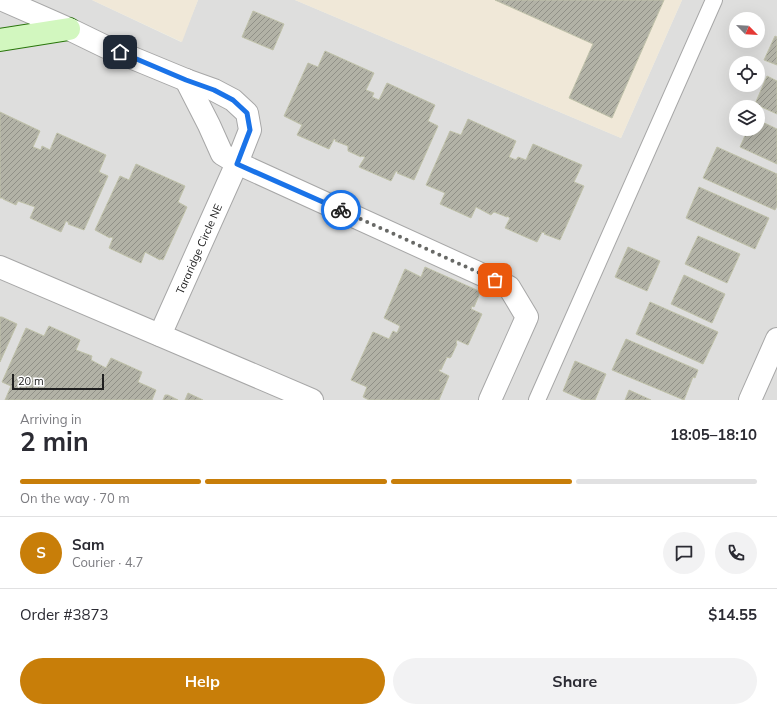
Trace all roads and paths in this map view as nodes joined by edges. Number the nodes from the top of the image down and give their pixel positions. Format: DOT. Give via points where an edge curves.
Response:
graph roads {
  1 [pos="3,0"];
  2 [pos="714,0"];
  3 [pos="69,29"];
  4 [pos="0,40"];
  5 [pos="186,80"];
  6 [pos="237,164"];
  7 [pos="0,267"];
  8 [pos="160,334"];
  9 [pos="777,339"];
  10 [pos="312,400"];
  11 [pos="490,400"];
  12 [pos="537,400"];
  13 [pos="750,400"];
  1 -- 3 [label="street, Tararidge Circle NE"];
  2 -- 12 [label="lane"];
  3 -- 4 [label="main road"];
  3 -- 5 [label="street, Tararidge Circle NE"];
  5 -- 6 [label="street" via="222,154"];
  5 -- 6 [label="street, Tararidge Circle NE" via="233,100 247,113 250,130"];
  6 -- 8 [label="street, Tararidge Circle NE"];
  6 -- 11 [label="street" via="509,287 527,316"];
  7 -- 8 [label="street"];
  8 -- 10 [label="street"];
  9 -- 13 [label="street"];
}
